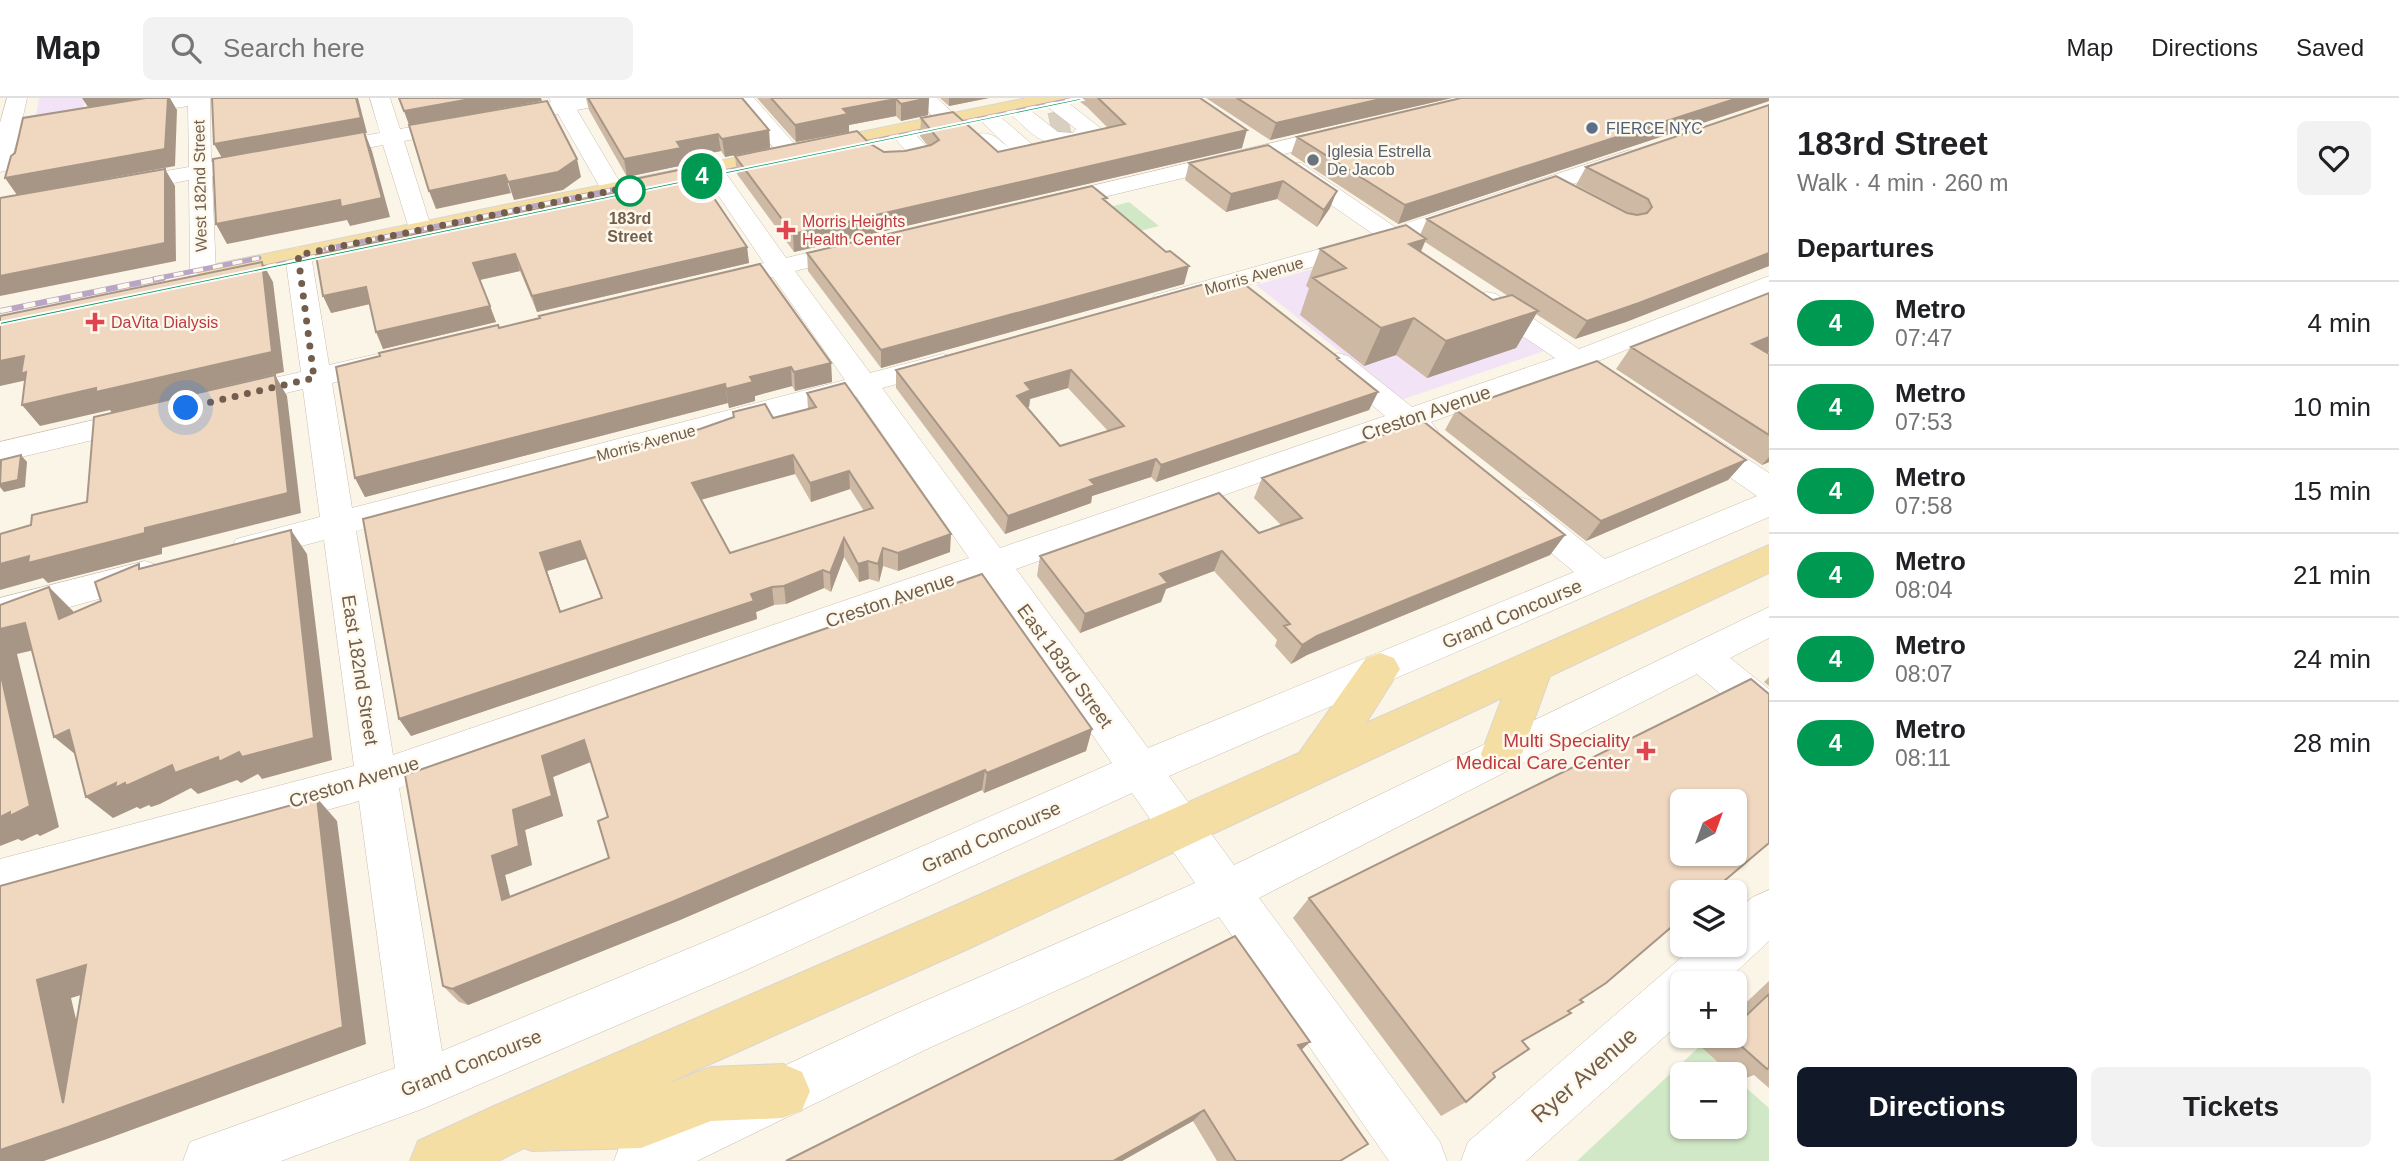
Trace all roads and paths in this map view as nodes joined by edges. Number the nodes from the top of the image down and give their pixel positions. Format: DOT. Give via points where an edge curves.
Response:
graph roads {
  1 [pos="17,98"];
  2 [pos="199,98"];
  3 [pos="380,98"];
  4 [pos="611,98"];
  5 [pos="743,98"];
  6 [pos="925,98"];
  7 [pos="562,103"];
  8 [pos="985,114"];
  9 [pos="950,121"];
  10 [pos="1058,121"];
  11 [pos="1372,126"];
  12 [pos="4,130"];
  13 [pos="899,131"];
  14 [pos="391,137"];
  15 [pos="864,138"];
  16 [pos="985,139"];
  17 [pos="1256,144"];
  18 [pos="1654,149"];
  19 [pos="790,153"];
  20 [pos="0,165"];
  21 [pos="712,170"];
  22 [pos="199,171"];
  23 [pos="1551,184"];
  24 [pos="103,189"];
  25 [pos="613,191"];
  26 [pos="1580,200"];
  27 [pos="1026,209"];
  28 [pos="420,230"];
  29 [pos="1392,236"];
  30 [pos="880,243"];
  31 [pos="298,255"];
  32 [pos="1426,259"];
  33 [pos="779,268"];
  34 [pos="190,277"];
  35 [pos="1769,284"];
  36 [pos="696,287"];
  37 [pos="1471,289"];
  38 [pos="1142,307"];
  39 [pos="1319,347"];
  40 [pos="405,356"];
  41 [pos="968,356"];
  42 [pos="1577,360"];
  43 [pos="314,378"];
  44 [pos="864,385"];
  45 [pos="1615,385"];
  46 [pos="212,402"];
  47 [pos="159,415"];
  48 [pos="1408,419"];
  49 [pos="1672,424"];
  50 [pos="1446,449"];
  51 [pos="0,452"];
  52 [pos="1769,488"];
  53 [pos="1499,492"];
  54 [pos="1769,504"];
  55 [pos="337,525"];
  56 [pos="224,554"];
  57 [pos="1769,558"];
  58 [pos="993,565"];
  59 [pos="171,568"];
  60 [pos="1603,576"];
  61 [pos="0,611"];
  62 [pos="1769,621"];
  63 [pos="1700,655"];
  64 [pos="1534,666"];
  65 [pos="1380,669"];
  66 [pos="1769,711"];
  67 [pos="1502,754"];
  68 [pos="1313,767"];
  69 [pos="1140,769"];
  70 [pos="377,778"];
  71 [pos="1181,827"];
  72 [pos="0,880"];
  73 [pos="1227,891"];
  74 [pos="1769,912"];
  75 [pos="1747,932"];
  76 [pos="1718,957"];
  77 [pos="1703,971"];
  78 [pos="1670,1000"];
  79 [pos="422,1084"];
  80 [pos="783,1091"];
  81 [pos="513,1125"];
  82 [pos="209,1161"];
  83 [pos="438,1161"];
  84 [pos="640,1161"];
  85 [pos="1421,1161"];
  86 [pos="1487,1161"];
  1 -- 12 [label="street"];
  2 -- 12 [label="street"];
  2 -- 22 [label="street, West 182nd Street"];
  3 -- 14 [label="street"];
  4 -- 7 [label="street"];
  5 -- 19 [label="street"];
  6 -- 9 [label="street"];
  7 -- 14 [label="street"];
  7 -- 25 [label="street"];
  8 -- 9 [label="main road"];
  8 -- 10 [label="main road"];
  8 -- 16 [label="street" via="1024,149 1004,155"];
  9 -- 13 [label="main road"];
  11 -- 17 [label="street"];
  12 -- 20 [label="street"];
  13 -- 15 [label="main road"];
  13 -- 15 [label="street" via="922,155 887,162"];
  14 -- 22 [label="street"];
  14 -- 28 [label="street"];
  15 -- 19 [label="main road"];
  17 -- 27 [label="street"];
  17 -- 29 [label="street"];
  18 -- 23 [label="street, Morris Avenue"];
  19 -- 21 [label="main road"];
  21 -- 25 [label="main road"];
  21 -- 33 [label="street, East 183rd Street"];
  22 -- 24 [label="street"];
  22 -- 34 [label="street, West 182nd Street"];
  23 -- 26 [label="street"];
  23 -- 29 [label="street, Morris Avenue"];
  25 -- 28 [label="main road"];
  28 -- 31 [label="main road"];
  29 -- 32 [label="street"];
  29 -- 38 [label="street, Morris Avenue" via="1247,290"];
  30 -- 33 [label="street"];
  31 -- 34 [label="main road"];
  31 -- 43 [label="street, East 182nd Street"];
  33 -- 36 [label="street"];
  33 -- 44 [label="street, East 183rd Street"];
  35 -- 42 [label="street, Creston Avenue"];
  37 -- 42 [label="street"];
  39 -- 48 [label="street"];
  40 -- 43 [label="street"];
  41 -- 44 [label="street, Morris Avenue"];
  42 -- 45 [label="street"];
  42 -- 48 [label="street, Creston Avenue"];
  43 -- 46 [label="street"];
  43 -- 55 [label="street, East 182nd Street"];
  44 -- 55 [label="street, Morris Avenue"];
  44 -- 58 [label="street, East 183rd Street"];
  47 -- 51 [label="street"];
  48 -- 50 [label="street"];
  48 -- 58 [label="street, Creston Avenue"];
  49 -- 52 [label="street"];
  53 -- 60 [label="street"];
  54 -- 60 [label="street, Grand Concourse"];
  55 -- 56 [label="street, Morris Avenue"];
  55 -- 70 [label="street, East 182nd Street"];
  57 -- 64 [label="main road"];
  58 -- 69 [label="street, East 183rd Street"];
  58 -- 70 [label="street, Creston Avenue"];
  59 -- 61 [label="street"];
  60 -- 65 [label="street, Grand Concourse"];
  62 -- 63 [label="street"];
  63 -- 66 [label="street"];
  63 -- 67 [label="street"];
  64 -- 67 [label="main road"];
  64 -- 68 [label="main road"];
  65 -- 68 [label="main road"];
  65 -- 69 [label="street, Grand Concourse"];
  67 -- 73 [label="street"];
  68 -- 71 [label="main road"];
  69 -- 71 [label="street, East 183rd Street"];
  69 -- 79 [label="street, Grand Concourse" via="730,954"];
  70 -- 72 [label="street, Creston Avenue"];
  70 -- 79 [label="street, East 182nd Street"];
  71 -- 73 [label="street, East 183rd Street"];
  71 -- 81 [label="main road"];
  73 -- 80 [label="street"];
  73 -- 85 [label="street, East 183rd Street"];
  74 -- 75 [label="street"];
  76 -- 77 [label="street"];
  78 -- 86 [label="street, Ryer Avenue"];
  79 -- 82 [label="street, Grand Concourse"];
  80 -- 81 [label="main road" via="710,1094 641,1121"];
  80 -- 84 [label="street"];
  81 -- 83 [label="main road"];
}
